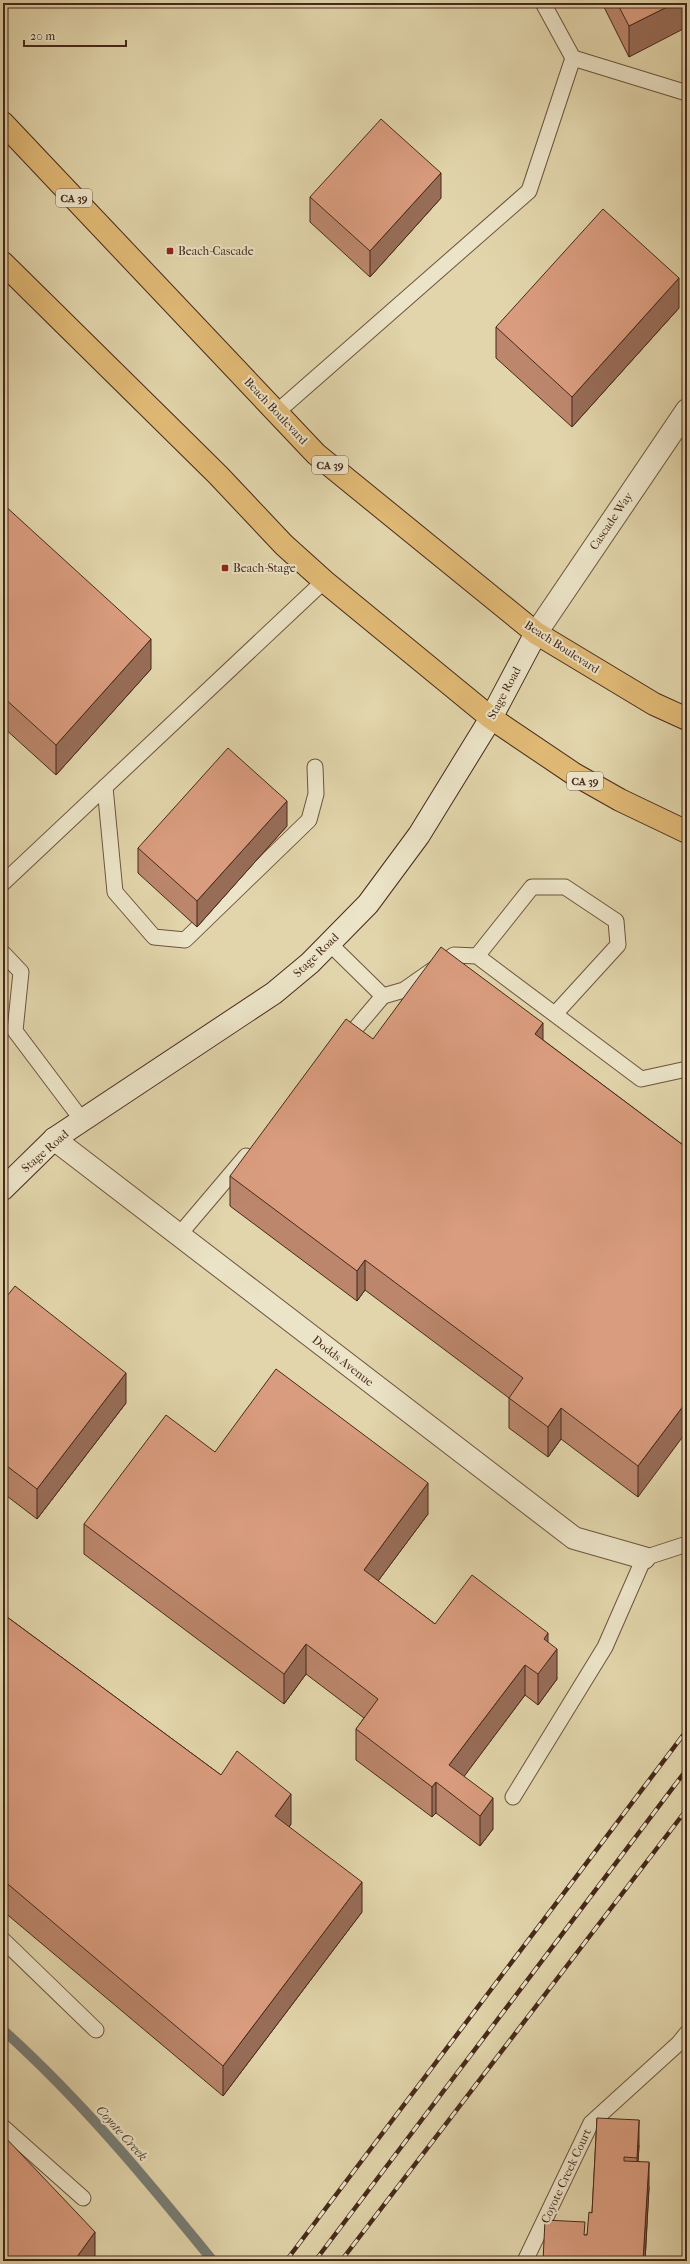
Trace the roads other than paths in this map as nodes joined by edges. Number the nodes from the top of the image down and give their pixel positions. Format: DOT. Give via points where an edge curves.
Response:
graph roads {
  1 [pos="543,3"];
  2 [pos="573,58"];
  3 [pos="687,92"];
  4 [pos="3,123"];
  5 [pos="3,263"];
  6 [pos="687,410"];
  7 [pos="277,412"];
  8 [pos="324,581"];
  9 [pos="536,633"];
  10 [pos="490,718"];
  11 [pos="687,719"];
  12 [pos="315,767"];
  13 [pos="105,787"];
  14 [pos="687,832"];
  15 [pos="3,883"];
  16 [pos="329,943"];
  17 [pos="3,953"];
  18 [pos="477,956"];
  19 [pos="383,996"];
  20 [pos="555,1014"];
  21 [pos="332,1055"];
  22 [pos="687,1069"];
  23 [pos="82,1120"];
  24 [pos="54,1139"];
  25 [pos="256,1145"];
  26 [pos="3,1189"];
  27 [pos="179,1235"];
  28 [pos="687,1544"];
  29 [pos="644,1558"];
  30 [pos="514,1797"];
  31 [pos="3,1940"];
  32 [pos="96,2030"];
  33 [pos="687,2033"];
  34 [pos="3,2127"];
  35 [pos="83,2198"];
  36 [pos="526,2261"];
  1 -- 2 [label="lane"];
  2 -- 3 [label="lane"];
  2 -- 7 [label="lane" via="529,191"];
  4 -- 7 [label="main road, Beach Boulevard / CA 39"];
  5 -- 8 [label="main road, CA 39" via="218,475 284,545"];
  6 -- 9 [label="street, Cascade Way"];
  7 -- 9 [label="main road, Beach Boulevard / CA 39" via="316,454"];
  8 -- 10 [label="main road, CA 39"];
  8 -- 13 [label="lane"];
  9 -- 10 [label="street, Stage Road"];
  9 -- 11 [label="main road, Beach Boulevard / CA 39" via="654,704"];
  10 -- 14 [label="main road, CA 39" via="581,778"];
  10 -- 16 [label="street, Stage Road" via="419,835 368,904"];
  12 -- 13 [label="lane" via="316,794 308,820 185,940 154,937 115,892"];
  13 -- 15 [label="lane"];
  16 -- 19 [label="lane"];
  16 -- 23 [label="street, Stage Road" via="310,963 274,993"];
  17 -- 23 [label="lane" via="21,972 15,1031"];
  18 -- 19 [label="lane" via="454,955 404,990"];
  18 -- 20 [label="lane"];
  18 -- 20 [label="lane" via="532,887 565,887 616,921 618,945"];
  19 -- 21 [label="lane"];
  20 -- 22 [label="lane" via="641,1079"];
  23 -- 24 [label="street, Stage Road"];
  24 -- 26 [label="street, Stage Road"];
  24 -- 27 [label="street, Dodds Avenue"];
  25 -- 27 [label="lane"];
  27 -- 29 [label="street, Dodds Avenue" via="574,1538"];
  28 -- 29 [label="lane"];
  29 -- 30 [label="lane" via="605,1647"];
  31 -- 32 [label="lane"];
  33 -- 36 [label="lane, Coyote Creek Court" via="680,2043 591,2123"];
  34 -- 35 [label="lane"];
}
